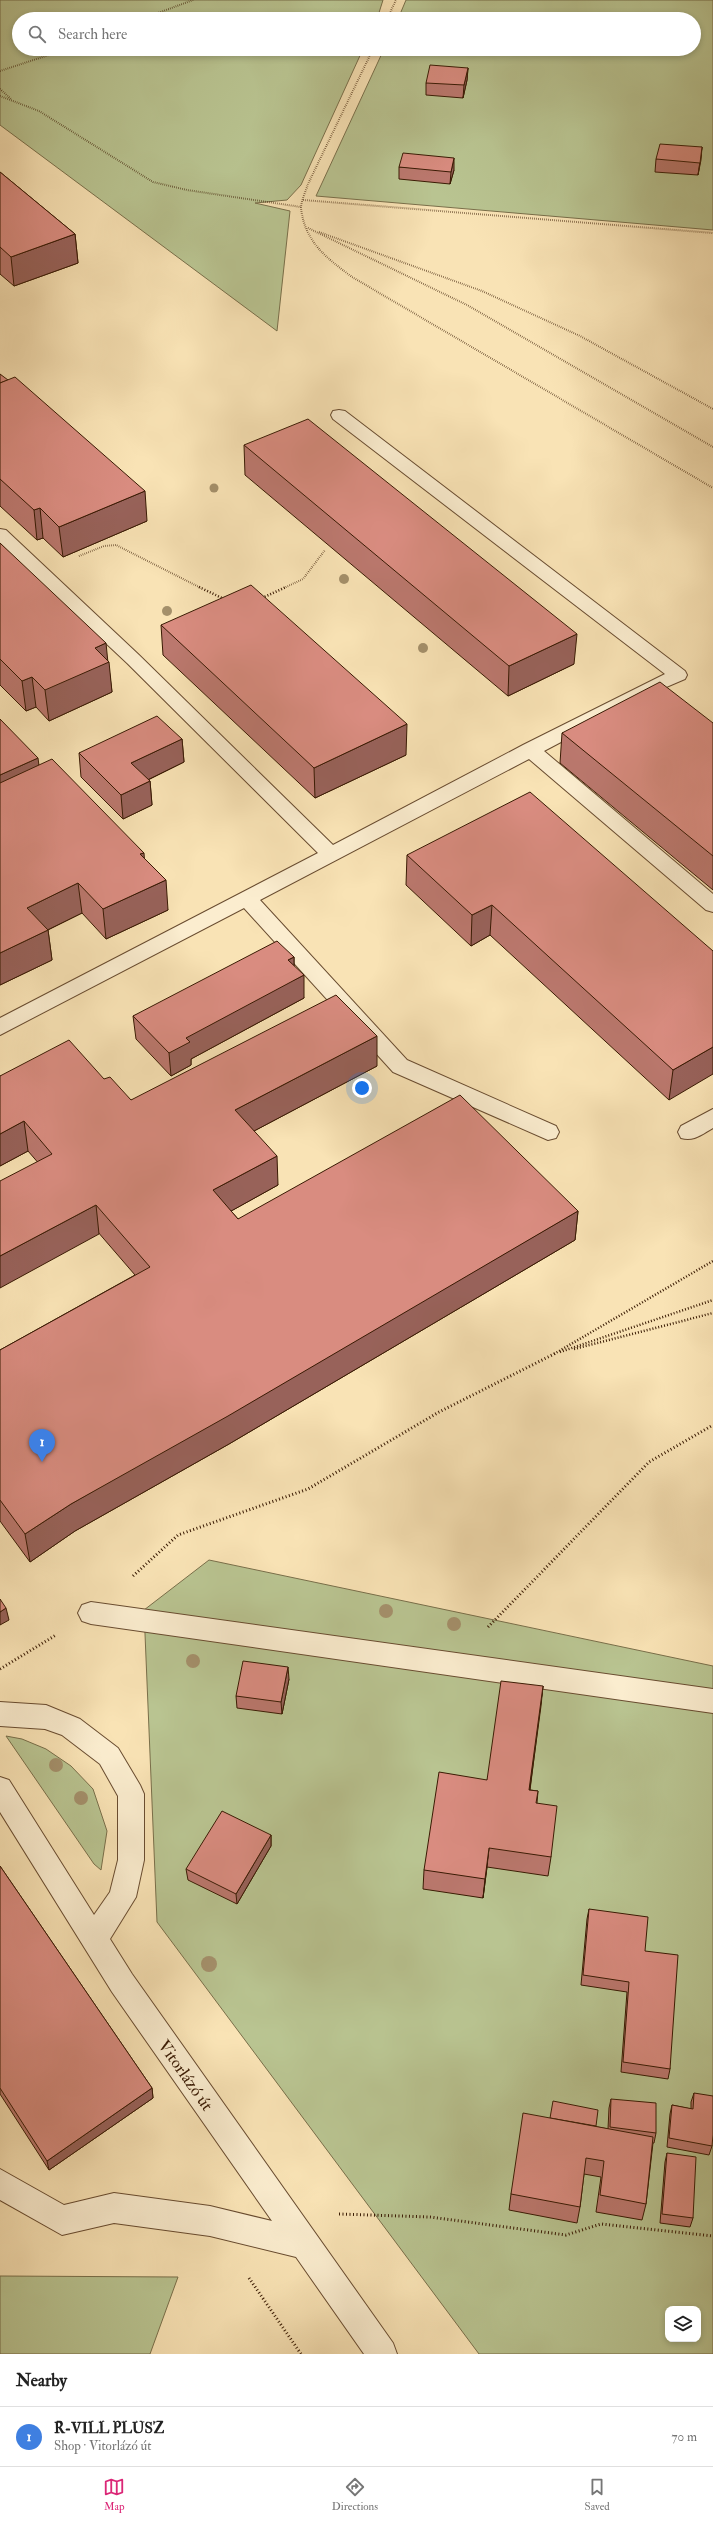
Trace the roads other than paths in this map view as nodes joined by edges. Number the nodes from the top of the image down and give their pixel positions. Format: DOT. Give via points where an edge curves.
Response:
graph roads {
  1 [pos="339,415"];
  2 [pos="0,534"];
  3 [pos="650,687"];
  4 [pos="713,736"];
  5 [pos="530,749"];
  6 [pos="330,853"];
  7 [pos="246,897"];
  8 [pos="713,906"];
  9 [pos="0,1027"];
  10 [pos="713,1117"];
  11 [pos="548,1132"];
  12 [pos="689,1132"];
  13 [pos="91,1613"];
  14 [pos="713,1701"];
  15 [pos="0,1714"];
  16 [pos="0,1789"];
  17 [pos="94,1939"];
  18 [pos="0,2184"];
  19 [pos="304,2244"];
  20 [pos="382,2354"];
  1 -- 3 [label="street" via="678,675"];
  2 -- 6 [label="street" via="133,658"];
  3 -- 4 [label="street"];
  3 -- 5 [label="street"];
  5 -- 6 [label="street"];
  5 -- 8 [label="street"];
  6 -- 7 [label="street"];
  7 -- 9 [label="street"];
  7 -- 11 [label="street" via="400,1066"];
  10 -- 12 [label="street"];
  13 -- 14 [label="street"];
  15 -- 17 [label="street" via="46,1717 71,1727 109,1756 131,1794 131,1860 122,1897"];
  16 -- 17 [label="street, Vitorlázó út"];
  17 -- 19 [label="street, Vitorlázó út"];
  18 -- 19 [label="street" via="62,2220 114,2208 210,2221"];
  19 -- 20 [label="street, Vitorlázó út"];
}
